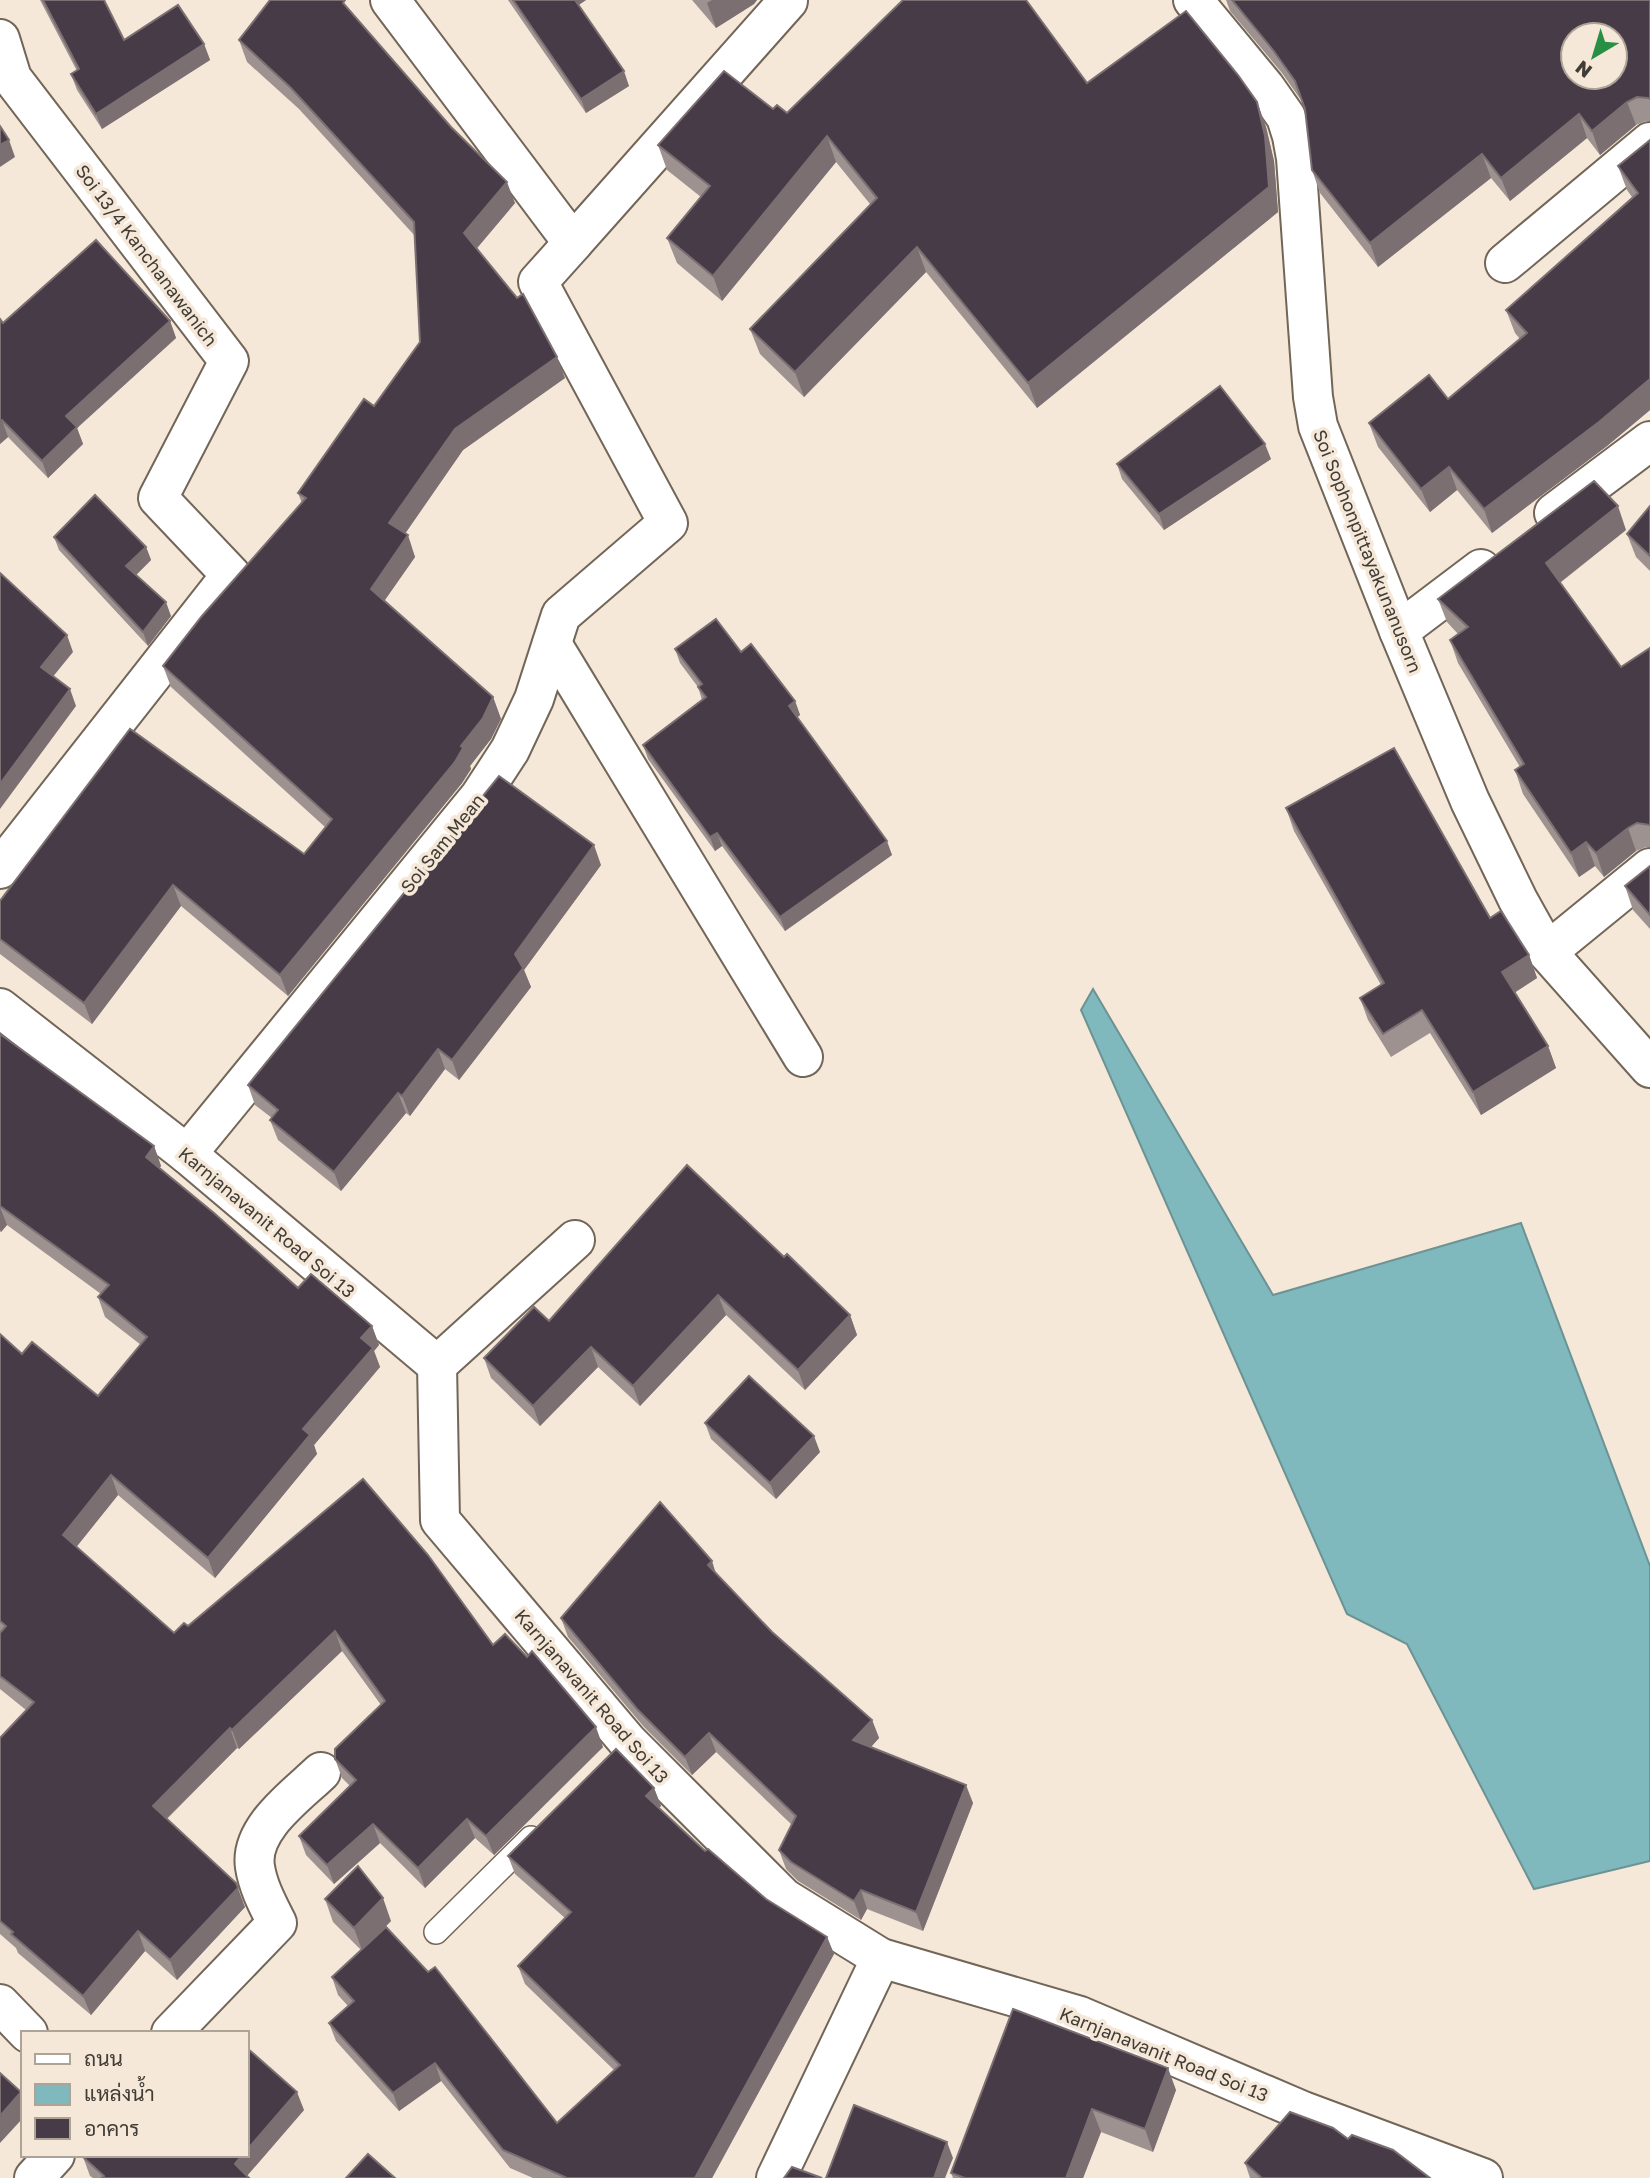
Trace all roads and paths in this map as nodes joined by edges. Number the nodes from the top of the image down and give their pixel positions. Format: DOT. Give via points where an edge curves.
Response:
graph roads {
  1 [pos="390,0"];
  2 [pos="1193,0"];
  3 [pos="788,1"];
  4 [pos="0,39"];
  5 [pos="1650,142"];
  6 [pos="573,243"];
  7 [pos="1505,262"];
  8 [pos="1650,440"];
  9 [pos="1399,631"];
  10 [pos="552,644"];
  11 [pos="1650,868"];
  12 [pos="0,869"];
  13 [pos="1547,952"];
  14 [pos="0,1008"];
  15 [pos="803,1057"];
  16 [pos="1650,1068"];
  17 [pos="187,1154"];
  18 [pos="575,1240"];
  19 [pos="437,1365"];
  20 [pos="321,1772"];
  21 [pos="551,1818"];
  22 [pos="436,1932"];
  23 [pos="881,1958"];
  24 [pos="0,2004"];
  25 [pos="26,2031"];
  26 [pos="174,2031"];
  27 [pos="53,2157"];
  28 [pos="34,2178"];
  29 [pos="776,2178"];
  30 [pos="1483,2178"];
  1 -- 6 [label="street"];
  2 -- 9 [label="street, Soi Sophonpittayakunanusorn" via="1286,117 1296,158 1314,412"];
  3 -- 6 [label="street"];
  4 -- 12 [label="street, Soi 13/4 Kanchanawanich" via="12,78 229,361 158,498 231,575"];
  5 -- 7 [label="street"];
  6 -- 10 [label="street, Soi Sam Mean" via="538,282 668,523 561,615"];
  8 -- 9 [label="street"];
  9 -- 13 [label="street, Soi Sophonpittayakunanusorn" via="1493,852"];
  10 -- 15 [label="street"];
  10 -- 17 [label="street, Soi Sam Mean" via="534,699 510,750 480,796"];
  11 -- 13 [label="street"];
  13 -- 16 [label="street, Soi Sophonpittayakunanusorn"];
  14 -- 17 [label="street, Karnjanavanit Road Soi 13"];
  17 -- 19 [label="street, Karnjanavanit Road Soi 13"];
  18 -- 19 [label="street"];
  19 -- 23 [label="street, Karnjanavanit Road Soi 13" via="440,1520 618,1752 784,1898"];
  20 -- 26 [label="street" via="261,1831 256,1846 258,1880 277,1923"];
  21 -- 22 [label="lane"];
  23 -- 29 [label="street"];
  23 -- 30 [label="street, Karnjanavanit Road Soi 13" via="1080,2016 1303,2111"];
  24 -- 25 [label="street"];
  27 -- 28 [label="street"];
}
